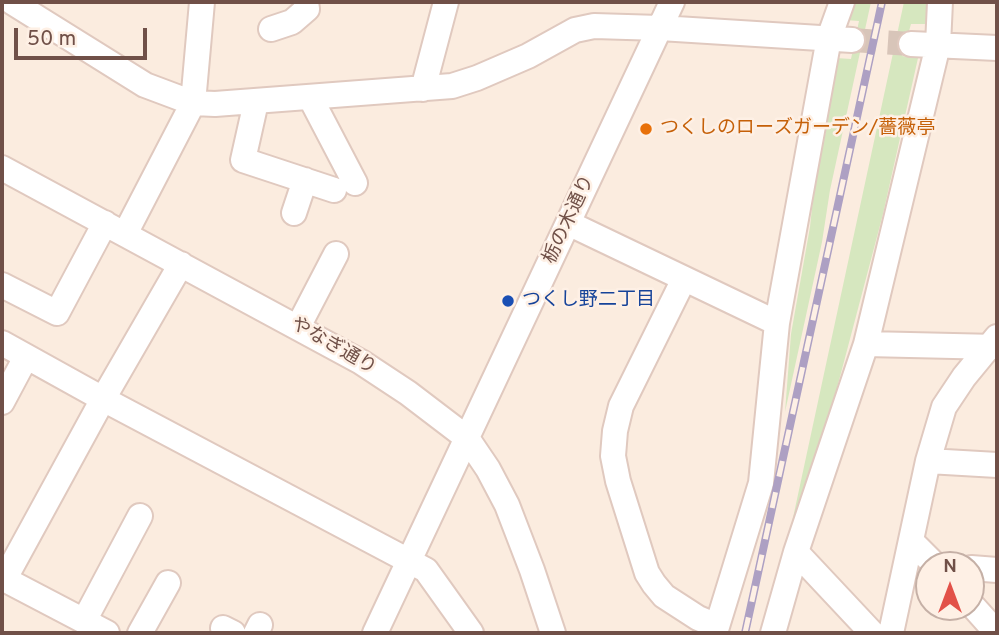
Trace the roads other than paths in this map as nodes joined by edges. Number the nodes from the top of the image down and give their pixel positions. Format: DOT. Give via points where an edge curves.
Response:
graph roads {
  1 [pos="12,2"];
  2 [pos="202,2"];
  3 [pos="306,2"];
  4 [pos="446,2"];
  5 [pos="672,2"];
  6 [pos="842,2"];
  7 [pos="940,2"];
  8 [pos="660,28"];
  9 [pos="271,29"];
  10 [pos="840,39"];
  11 [pos="911,44"];
  12 [pos="938,45"];
  13 [pos="997,48"];
  14 [pos="423,89"];
  15 [pos="310,97"];
  16 [pos="256,102"];
  17 [pos="194,103"];
  18 [pos="2,168"];
  19 [pos="304,180"];
  20 [pos="294,213"];
  21 [pos="568,223"];
  22 [pos="115,228"];
  23 [pos="336,254"];
  24 [pos="181,264"];
  25 [pos="684,279"];
  26 [pos="2,285"];
  27 [pos="777,323"];
  28 [pos="298,327"];
  29 [pos="2,343"];
  30 [pos="866,344"];
  31 [pos="994,344"];
  32 [pos="26,357"];
  33 [pos="103,400"];
  34 [pos="2,402"];
  35 [pos="467,438"];
  36 [pos="928,461"];
  37 [pos="997,465"];
  38 [pos="140,516"];
  39 [pos="911,541"];
  40 [pos="921,551"];
  41 [pos="796,552"];
  42 [pos="409,561"];
  43 [pos="3,579"];
  44 [pos="168,583"];
  45 [pos="985,620"];
  46 [pos="84,621"];
  47 [pos="463,630"];
  48 [pos="716,630"];
  49 [pos="107,633"];
  50 [pos="140,633"];
  51 [pos="375,633"];
  52 [pos="552,633"];
  53 [pos="773,633"];
  54 [pos="872,633"];
  55 [pos="891,633"];
  56 [pos="997,633"];
  1 -- 17 [label="street" via="145,85"];
  2 -- 17 [label="street"];
  3 -- 9 [label="street" via="307,9 292,22"];
  4 -- 14 [label="street"];
  5 -- 8 [label="street, 栃の木通り"];
  6 -- 10 [label="street"];
  7 -- 12 [label="street"];
  8 -- 10 [label="street"];
  8 -- 14 [label="street" via="575,30 477,78"];
  8 -- 21 [label="street, 栃の木通り"];
  10 -- 27 [label="street"];
  11 -- 12 [label="street"];
  12 -- 13 [label="street"];
  12 -- 30 [label="street"];
  14 -- 15 [label="street"];
  15 -- 16 [label="street"];
  15 -- 19 [label="street" via="344,186"];
  16 -- 17 [label="street"];
  16 -- 19 [label="street" via="243,160"];
  17 -- 22 [label="street"];
  18 -- 22 [label="street, やなぎ通り"];
  19 -- 20 [label="street"];
  21 -- 25 [label="street"];
  21 -- 35 [label="street, 栃の木通り"];
  22 -- 24 [label="street, やなぎ通り"];
  22 -- 26 [label="street" via="57,313"];
  23 -- 28 [label="street"];
  24 -- 28 [label="street, やなぎ通り"];
  24 -- 33 [label="street"];
  25 -- 27 [label="street"];
  25 -- 48 [label="street" via="621,406 613,456 647,573 664,596"];
  27 -- 48 [label="street" via="761,483"];
  28 -- 35 [label="street, やなぎ通り" via="362,362"];
  29 -- 32 [label="street"];
  30 -- 31 [label="street"];
  30 -- 41 [label="street"];
  31 -- 36 [label="street" via="944,407"];
  32 -- 33 [label="street"];
  32 -- 34 [label="street"];
  33 -- 42 [label="street"];
  33 -- 43 [label="street"];
  35 -- 42 [label="street, 栃の木通り"];
  35 -- 52 [label="street, やなぎ通り" via="507,505"];
  36 -- 37 [label="street"];
  36 -- 39 [label="street"];
  38 -- 46 [label="street"];
  39 -- 40 [label="street"];
  39 -- 55 [label="street"];
  41 -- 53 [label="street"];
  41 -- 54 [label="street"];
  42 -- 47 [label="street" via="426,570"];
  42 -- 51 [label="street, 栃の木通り"];
  43 -- 46 [label="street"];
  44 -- 50 [label="street"];
  45 -- 56 [label="street"];
  46 -- 49 [label="street"];
}
